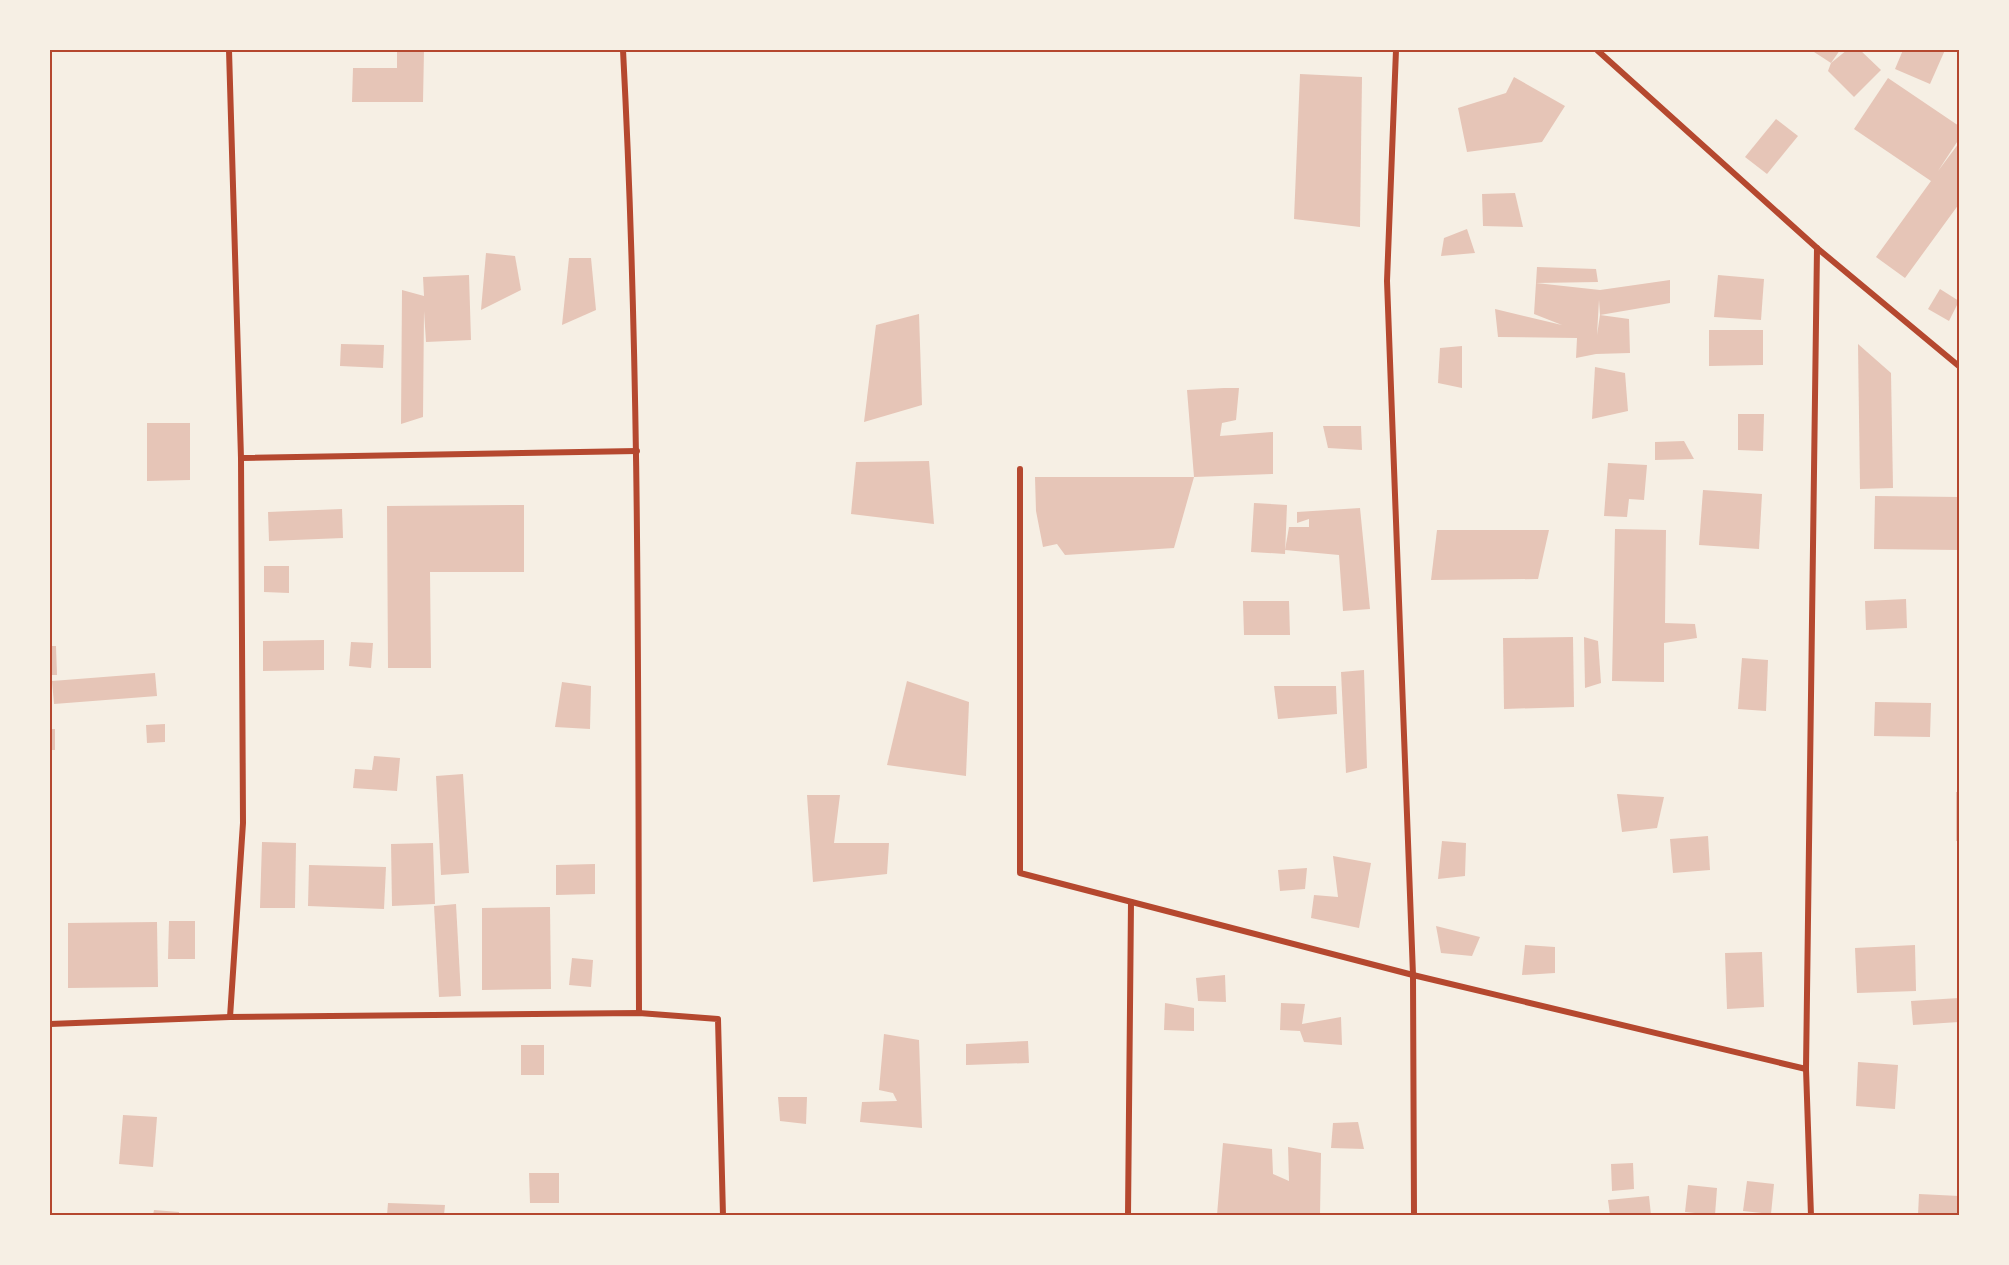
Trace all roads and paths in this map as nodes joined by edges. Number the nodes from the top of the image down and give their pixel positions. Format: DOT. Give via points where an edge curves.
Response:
graph roads {
  1 [pos="229,50"];
  2 [pos="623,50"];
  3 [pos="1396,50"];
  4 [pos="1600,50"];
  5 [pos="1817,248"];
  6 [pos="1959,367"];
  7 [pos="637,452"];
  8 [pos="241,458"];
  9 [pos="1020,469"];
  10 [pos="1131,902"];
  11 [pos="1413,975"];
  12 [pos="639,1013"];
  13 [pos="230,1017"];
  14 [pos="50,1024"];
  15 [pos="1806,1069"];
  16 [pos="723,1215"];
  17 [pos="1128,1215"];
  18 [pos="1414,1215"];
  19 [pos="1811,1215"];
  1 -- 8 [label="street"];
  2 -- 7 [label="street"];
  3 -- 11 [label="street" via="1387,281"];
  4 -- 5 [label="street"];
  5 -- 6 [label="street"];
  5 -- 15 [label="street"];
  7 -- 8 [label="street"];
  7 -- 12 [label="street"];
  8 -- 13 [label="street" via="243,823"];
  9 -- 10 [label="street" via="1020,873"];
  10 -- 11 [label="street"];
  10 -- 17 [label="street"];
  11 -- 15 [label="street"];
  11 -- 18 [label="street"];
  12 -- 13 [label="street"];
  12 -- 16 [label="street" via="718,1018"];
  13 -- 14 [label="street"];
  15 -- 19 [label="street"];
}
